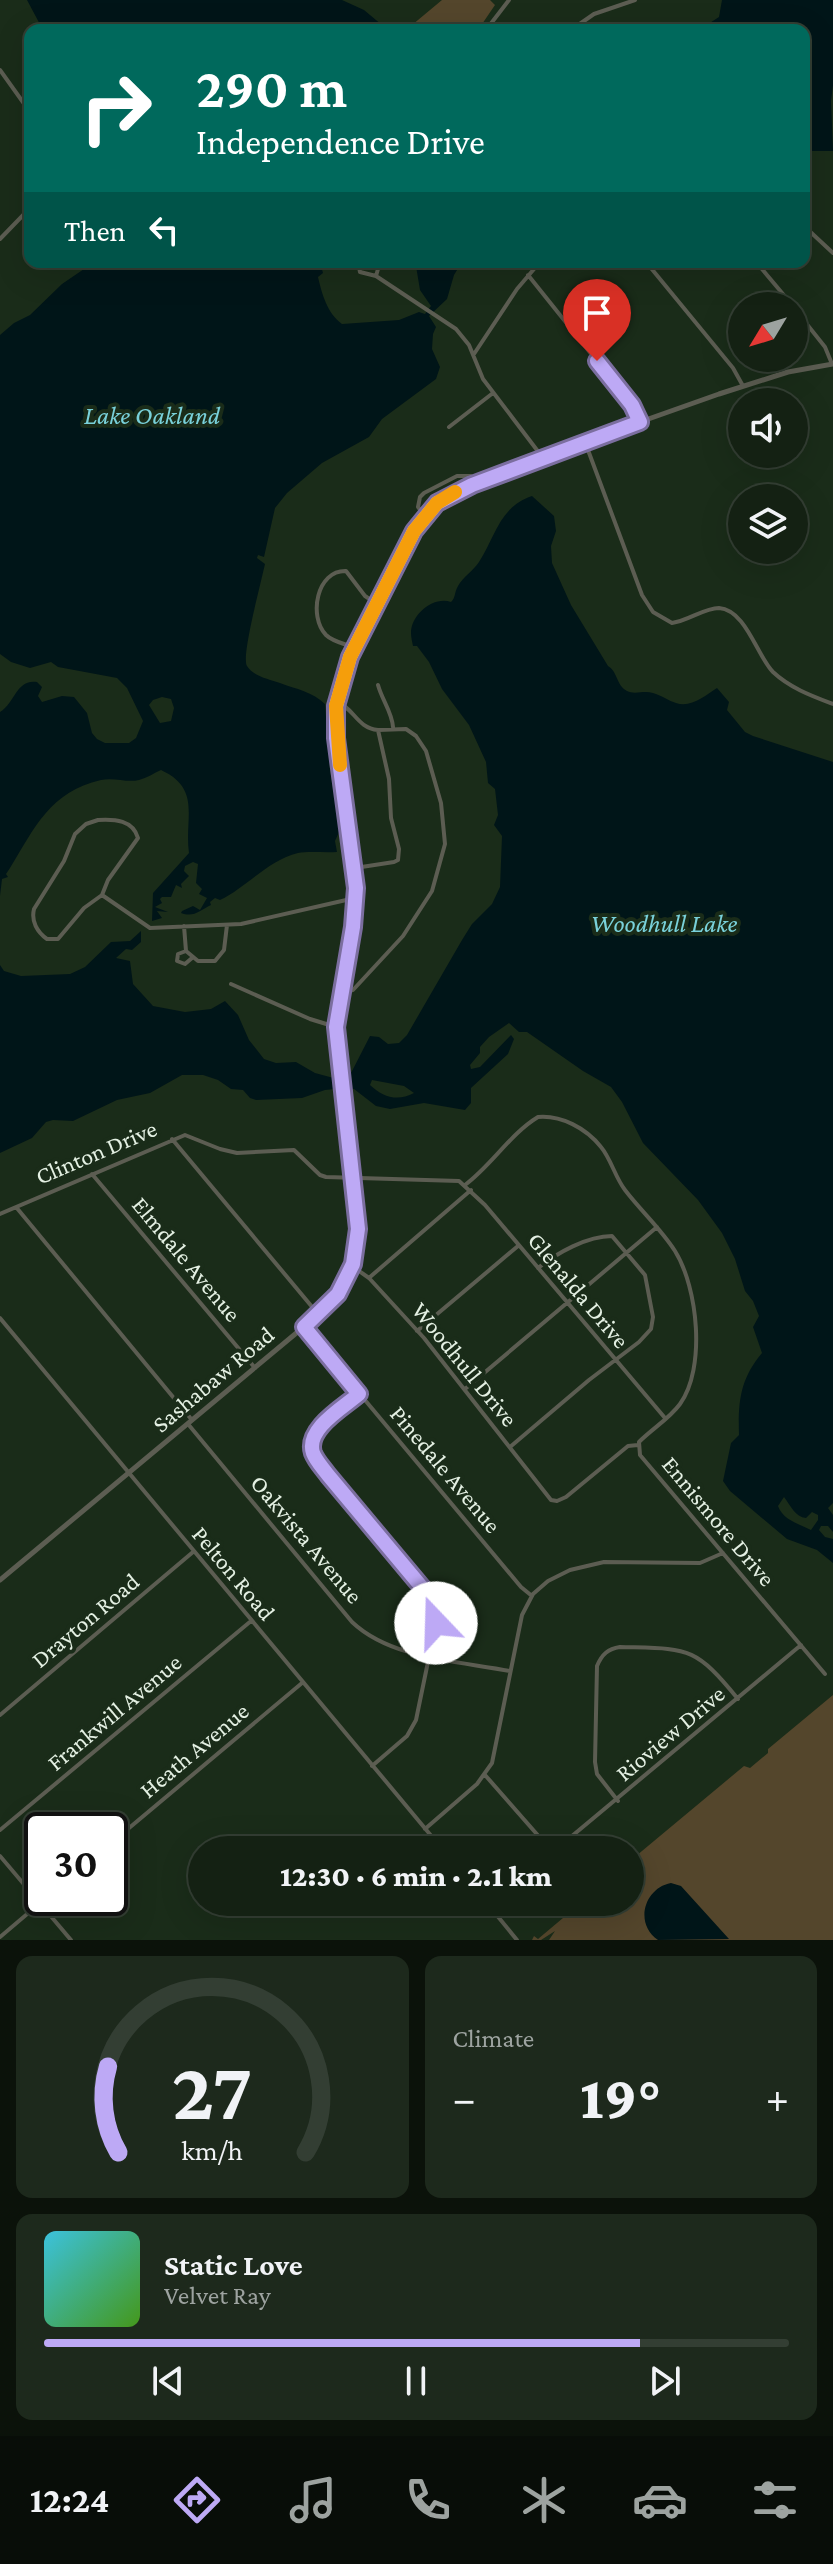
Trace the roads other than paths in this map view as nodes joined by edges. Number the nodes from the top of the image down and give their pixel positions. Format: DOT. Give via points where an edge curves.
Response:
graph roads {
  1 [pos="509,0"];
  2 [pos="635,0"];
  3 [pos="491,24"];
  4 [pos="580,24"];
  5 [pos="0,70"];
  6 [pos="24,104"];
  7 [pos="24,214"];
  8 [pos="810,232"];
  9 [pos="0,239"];
  10 [pos="833,253"];
  11 [pos="359,268"];
  12 [pos="378,268"];
  13 [pos="534,268"];
  14 [pos="651,268"];
  15 [pos="761,268"];
  16 [pos="528,275"];
  17 [pos="376,276"];
  18 [pos="781,292"];
  19 [pos="808,326"];
  20 [pos="474,355"];
  21 [pos="832,364"];
  22 [pos="743,387"];
  23 [pos="493,393"];
  24 [pos="640,422"];
  25 [pos="449,427"];
  26 [pos="585,442"];
  27 [pos="543,458"];
  28 [pos="479,482"];
  29 [pos="425,516"];
  30 [pos="377,604"];
  31 [pos="355,648"];
  32 [pos="378,685"];
  33 [pos="337,702"];
  34 [pos="833,704"];
  35 [pos="393,728"];
  36 [pos="378,730"];
  37 [pos="355,868"];
  38 [pos="102,895"];
  39 [pos="355,898"];
  40 [pos="227,925"];
  41 [pos="184,926"];
  42 [pos="186,951"];
  43 [pos="192,958"];
  44 [pos="231,984"];
  45 [pos="340,993"];
  46 [pos="336,1027"];
  47 [pos="172,1139"];
  48 [pos="92,1174"];
  49 [pos="352,1177"];
  50 [pos="465,1185"];
  51 [pos="471,1190"];
  52 [pos="16,1207"];
  53 [pos="0,1214"];
  54 [pos="657,1227"];
  55 [pos="518,1246"];
  56 [pos="627,1253"];
  57 [pos="352,1266"];
  58 [pos="538,1268"];
  59 [pos="369,1278"];
  60 [pos="566,1302"];
  61 [pos="318,1314"];
  62 [pos="0,1318"];
  63 [pos="304,1327"];
  64 [pos="417,1331"];
  65 [pos="615,1361"];
  66 [pos="255,1368"];
  67 [pos="465,1389"];
  68 [pos="359,1394"];
  69 [pos="665,1418"];
  70 [pos="190,1422"];
  71 [pos="638,1445"];
  72 [pos="510,1448"];
  73 [pos="127,1474"];
  74 [pos="193,1552"];
  75 [pos="723,1553"];
  76 [pos="0,1580"];
  77 [pos="532,1596"];
  78 [pos="251,1621"];
  79 [pos="801,1645"];
  80 [pos="430,1655"];
  81 [pos="511,1671"];
  82 [pos="825,1674"];
  83 [pos="302,1683"];
  84 [pos="738,1699"];
  85 [pos="0,1715"];
  86 [pos="372,1766"];
  87 [pos="485,1775"];
  88 [pos="618,1801"];
  89 [pos="128,1829"];
  90 [pos="425,1829"];
  91 [pos="0,1830"];
  92 [pos="431,1836"];
  93 [pos="0,1856"];
  94 [pos="24,1884"];
  95 [pos="25,1916"];
  96 [pos="51,1916"];
  97 [pos="497,1916"];
  98 [pos="0,1937"];
  99 [pos="71,1940"];
  100 [pos="517,1940"];
  1 -- 3 [label="street"];
  2 -- 4 [label="street"];
  5 -- 6 [label="street"];
  7 -- 9 [label="street"];
  8 -- 10 [label="street"];
  11 -- 17 [label="street"];
  12 -- 17 [label="street"];
  13 -- 16 [label="street"];
  14 -- 22 [label="street"];
  15 -- 18 [label="street"];
  16 -- 20 [label="street"];
  16 -- 24 [label="street"];
  17 -- 20 [label="street" via="456,329"];
  19 -- 21 [label="street"];
  20 -- 23 [label="street"];
  21 -- 22 [label="street, Sashabaw Road"];
  22 -- 24 [label="street, Sashabaw Road"];
  23 -- 25 [label="street"];
  23 -- 27 [label="street"];
  24 -- 26 [label="street, Sashabaw Road"];
  26 -- 27 [label="street, Sashabaw Road"];
  26 -- 34 [label="street" via="653,612 672,623 714,609 729,611 773,672"];
  27 -- 28 [label="street, Sashabaw Road"];
  28 -- 29 [label="street, Sashabaw Road" via="444,498"];
  28 -- 29 [label="street" via="457,476 424,493 418,507"];
  29 -- 30 [label="street, Sashabaw Road"];
  30 -- 31 [label="street, Sashabaw Road"];
  30 -- 31 [label="street" via="346,571 323,582 321,626 330,638"];
  31 -- 33 [label="street, Sashabaw Road"];
  32 -- 35 [label="street"];
  33 -- 36 [label="street" via="362,725"];
  33 -- 37 [label="street, Sashabaw Road" via="336,738"];
  35 -- 36 [label="street"];
  35 -- 45 [label="street" via="411,732 426,751 441,803 445,844 432,891 403,936 359,985"];
  36 -- 37 [label="street" via="399,855 394,862"];
  37 -- 39 [label="street, Sashabaw Road"];
  38 -- 38 [label="street" via="138,838 135,829 118,820 98,820 75,834 34,909 37,929 47,939 58,939"];
  38 -- 41 [label="street" via="150,928"];
  39 -- 40 [label="street"];
  39 -- 45 [label="street, Sashabaw Road"];
  40 -- 41 [label="street"];
  40 -- 43 [label="street" via="224,950 215,961"];
  41 -- 42 [label="street"];
  42 -- 43 [label="street"];
  42 -- 43 [label="street" via="177,961 185,964"];
  44 -- 46 [label="street"];
  45 -- 46 [label="street, Sashabaw Road"];
  46 -- 49 [label="street, Sashabaw Road"];
  47 -- 48 [label="street, Clinton Drive"];
  47 -- 49 [label="street, Clinton Drive" via="185,1135 237,1153 294,1150 320,1175"];
  47 -- 61 [label="street"];
  48 -- 52 [label="street, Clinton Drive"];
  48 -- 66 [label="street, Elmdale Avenue"];
  49 -- 50 [label="street, Clinton Drive"];
  49 -- 57 [label="street, Sashabaw Road" via="358,1229"];
  50 -- 51 [label="street, Glenalda Drive"];
  50 -- 54 [label="street, Ennismore Drive" via="530,1122 549,1116 575,1126 602,1148 623,1188"];
  51 -- 55 [label="street, Glenalda Drive"];
  51 -- 59 [label="street"];
  52 -- 53 [label="street, Clinton Drive"];
  52 -- 70 [label="street, Oakvista Avenue"];
  54 -- 56 [label="street"];
  54 -- 69 [label="street, Ennismore Drive" via="689,1284 696,1346 686,1393"];
  55 -- 58 [label="street, Glenalda Drive"];
  55 -- 64 [label="street"];
  56 -- 58 [label="street" via="612,1236 603,1236"];
  56 -- 60 [label="street"];
  56 -- 65 [label="street" via="645,1275 653,1317 651,1329"];
  57 -- 59 [label="street, Woodhull Drive"];
  57 -- 61 [label="street, Sashabaw Road" via="338,1294"];
  58 -- 60 [label="street, Glenalda Drive"];
  59 -- 64 [label="street, Woodhull Drive"];
  60 -- 65 [label="street, Glenalda Drive"];
  60 -- 67 [label="street"];
  61 -- 63 [label="street, Sashabaw Road"];
  62 -- 73 [label="street, Pelton Road"];
  63 -- 66 [label="street, Sashabaw Road"];
  63 -- 68 [label="street, Pinedale Avenue"];
  64 -- 67 [label="street, Woodhull Drive"];
  65 -- 69 [label="street, Glenalda Drive"];
  65 -- 72 [label="street"];
  66 -- 70 [label="street, Sashabaw Road"];
  67 -- 72 [label="street, Woodhull Drive"];
  68 -- 77 [label="street, Pinedale Avenue"];
  68 -- 80 [label="street" via="315,1433 313,1453 430,1597 436,1623"];
  69 -- 71 [label="street, Ennismore Drive"];
  70 -- 73 [label="street, Sashabaw Road"];
  70 -- 80 [label="street, Oakvista Avenue" via="352,1622 385,1646"];
  71 -- 72 [label="street, Woodhull Drive" via="628,1446 557,1501"];
  71 -- 75 [label="street, Ennismore Drive" via="640,1455"];
  73 -- 74 [label="street, Pelton Road"];
  73 -- 76 [label="street, Sashabaw Road"];
  74 -- 78 [label="street, Pelton Road"];
  74 -- 85 [label="street, Drayton Road"];
  75 -- 77 [label="street" via="700,1563 589,1564 548,1581"];
  75 -- 79 [label="street, Ennismore Drive"];
  77 -- 81 [label="street" via="522,1615"];
  78 -- 83 [label="street, Pelton Road"];
  78 -- 91 [label="street, Frankwill Avenue"];
  79 -- 82 [label="street, Ennismore Drive"];
  79 -- 84 [label="street, Rioview Drive"];
  80 -- 81 [label="street, Oakvista Avenue"];
  80 -- 86 [label="street" via="413,1727"];
  81 -- 87 [label="street"];
  83 -- 86 [label="street, Pelton Road"];
  83 -- 89 [label="street, Heath Avenue"];
  84 -- 88 [label="street, Rioview Drive"];
  84 -- 88 [label="street" via="713,1668 687,1651 620,1647 603,1654 597,1666 595,1762 597,1774"];
  86 -- 90 [label="street, Pelton Road"];
  87 -- 88 [label="street, Rioview Drive" via="552,1847"];
  87 -- 90 [label="street"];
  90 -- 92 [label="street, Pelton Road"];
  93 -- 94 [label="street"];
  95 -- 98 [label="street"];
  96 -- 99 [label="street"];
  97 -- 100 [label="street"];
}
